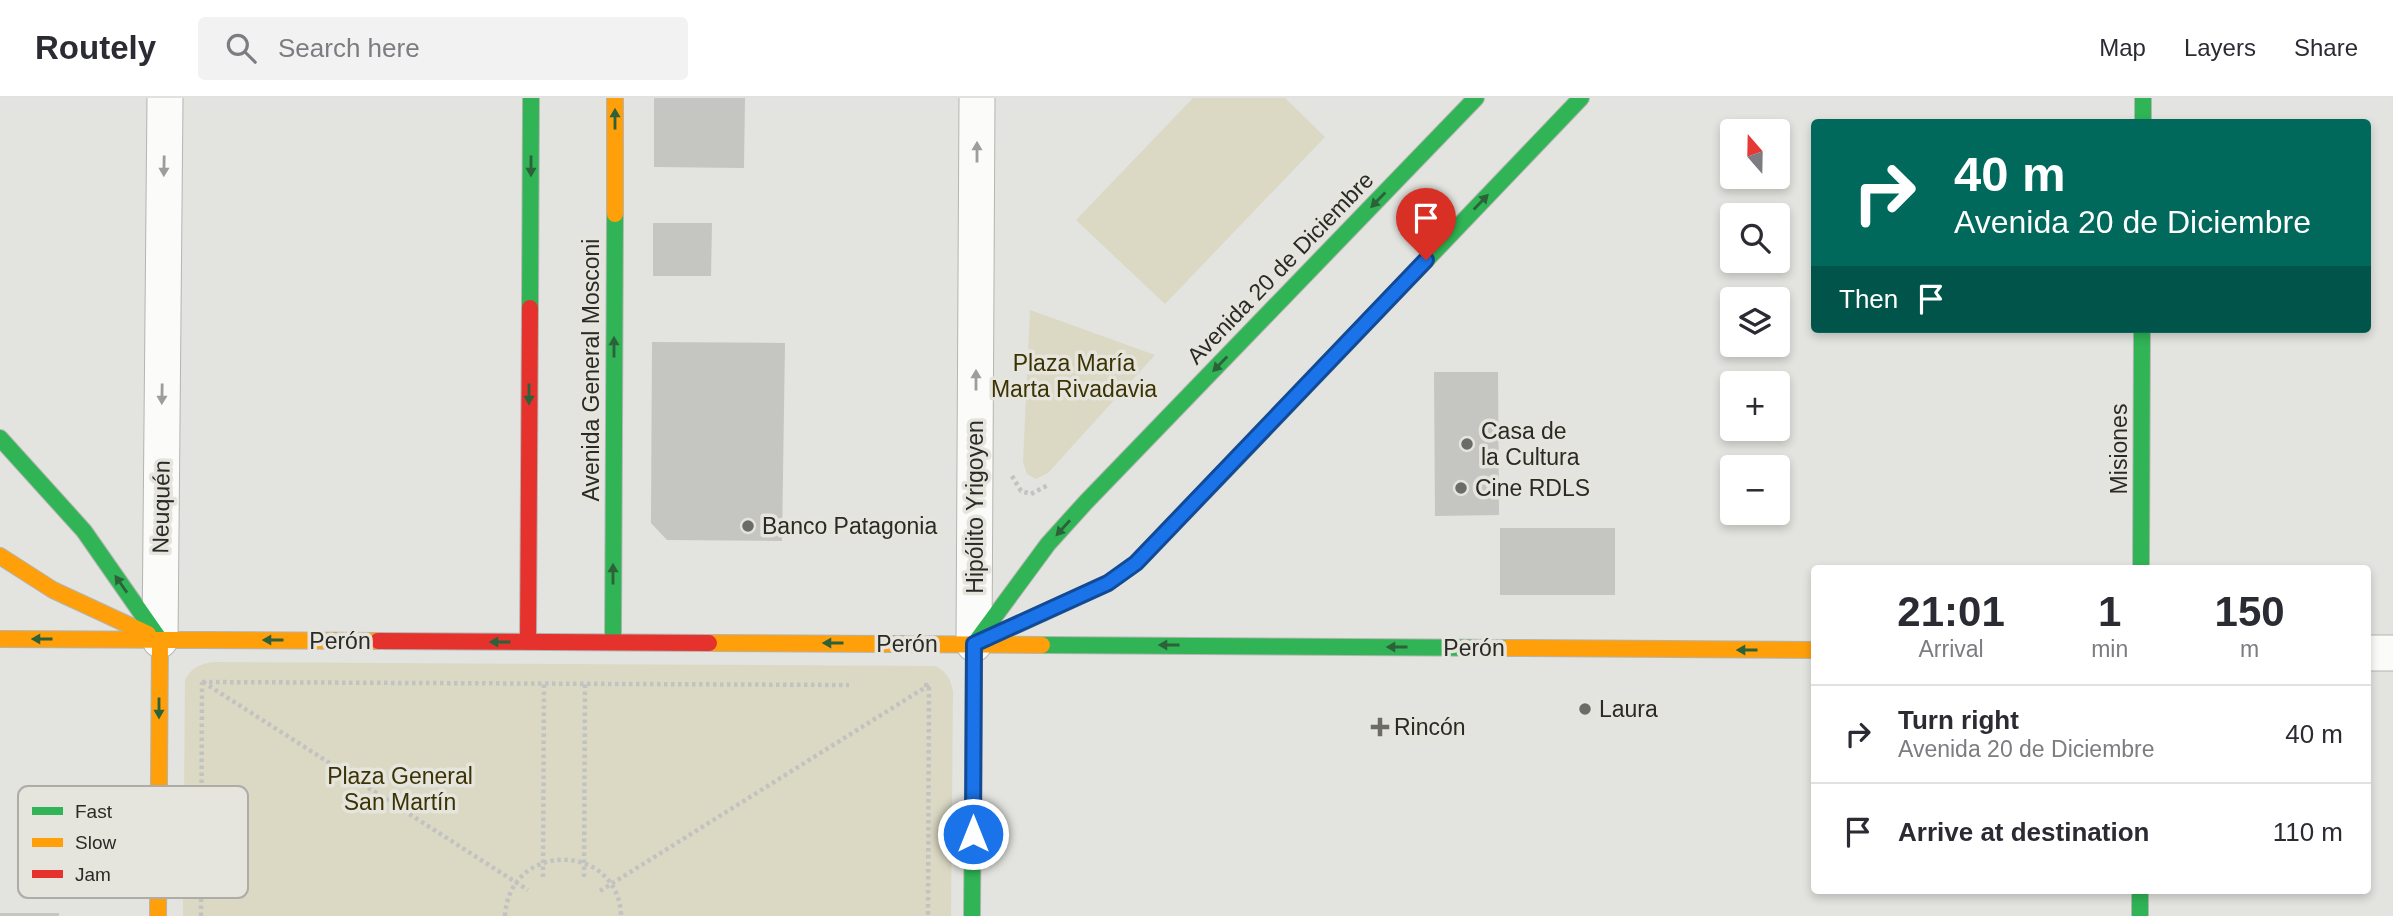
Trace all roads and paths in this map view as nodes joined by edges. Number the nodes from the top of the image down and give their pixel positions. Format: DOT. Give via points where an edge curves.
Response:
graph roads {
  1 [pos="164,98"];
  2 [pos="531,98"];
  3 [pos="615,98"];
  4 [pos="977,98"];
  5 [pos="1476,98"];
  6 [pos="1581,98"];
  7 [pos="2143,98"];
  8 [pos="2143,119"];
  9 [pos="2142,333"];
  10 [pos="0,438"];
  11 [pos="1010,467"];
  12 [pos="1049,484"];
  13 [pos="0,556"];
  14 [pos="2141,565"];
  15 [pos="0,639"];
  16 [pos="160,640"];
  17 [pos="528,642"];
  18 [pos="613,642"];
  19 [pos="974,644"];
  20 [pos="1811,650"];
  21 [pos="2371,653"];
  22 [pos="2393,653"];
  23 [pos="202,682"];
  24 [pos="544,684"];
  25 [pos="585,684"];
  26 [pos="860,685"];
  27 [pos="916,685"];
  28 [pos="929,685"];
  29 [pos="159,786"];
  30 [pos="202,786"];
  31 [pos="543,862"];
  32 [pos="584,863"];
  33 [pos="543,877"];
  34 [pos="584,877"];
  35 [pos="516,883"];
  36 [pos="611,884"];
  37 [pos="528,890"];
  38 [pos="600,891"];
  39 [pos="2140,894"];
  40 [pos="158,898"];
  41 [pos="201,898"];
  42 [pos="158,916"];
  43 [pos="201,916"];
  44 [pos="505,916"];
  45 [pos="621,916"];
  46 [pos="928,916"];
  47 [pos="972,916"];
  48 [pos="2140,916"];
  1 -- 16 [label="street, Neuquén, one-way"];
  2 -- 17 [label="street, one-way"];
  18 -- 3 [label="street, Avenida General Mosconi, one-way"];
  19 -- 4 [label="street, Hipólito Yrigoyen, one-way"];
  5 -- 19 [label="street, Avenida 20 de Diciembre, one-way" via="1086,502 1048,544"];
  19 -- 6 [label="street, one-way" via="1108,583 1136,563"];
  7 -- 8 [label="street"];
  9 -- 14 [label="street, Misiones"];
  16 -- 10 [label="street, one-way" via="84,531"];
  11 -- 12 [label="path" via="1021,491 1031,494"];
  13 -- 16 [label="street" via="45,586"];
  16 -- 15 [label="street, Perón, one-way"];
  17 -- 16 [label="street, Perón, one-way"];
  16 -- 29 [label="street, Neuquén, one-way"];
  17 -- 18 [label="street, Perón"];
  19 -- 18 [label="street, Perón, one-way"];
  20 -- 19 [label="street, Perón, one-way"];
  19 -- 47 [label="street, Hipólito Yrigoyen"];
  21 -- 22 [label="street"];
  23 -- 24 [label="path"];
  23 -- 30 [label="path"];
  23 -- 35 [label="path"];
  24 -- 25 [label="path"];
  24 -- 31 [label="path"];
  25 -- 26 [label="path"];
  25 -- 32 [label="path"];
  27 -- 28 [label="path"];
  28 -- 36 [label="path"];
  28 -- 46 [label="path"];
  31 -- 32 [label="path" via="570,859"];
  31 -- 33 [label="path"];
  31 -- 35 [label="path"];
  32 -- 34 [label="path"];
  32 -- 36 [label="path"];
  35 -- 37 [label="path"];
  35 -- 44 [label="path"];
  36 -- 38 [label="path"];
  36 -- 45 [label="path"];
  39 -- 48 [label="street"];
  40 -- 42 [label="street, Neuquén, one-way"];
  41 -- 43 [label="path"];
}
